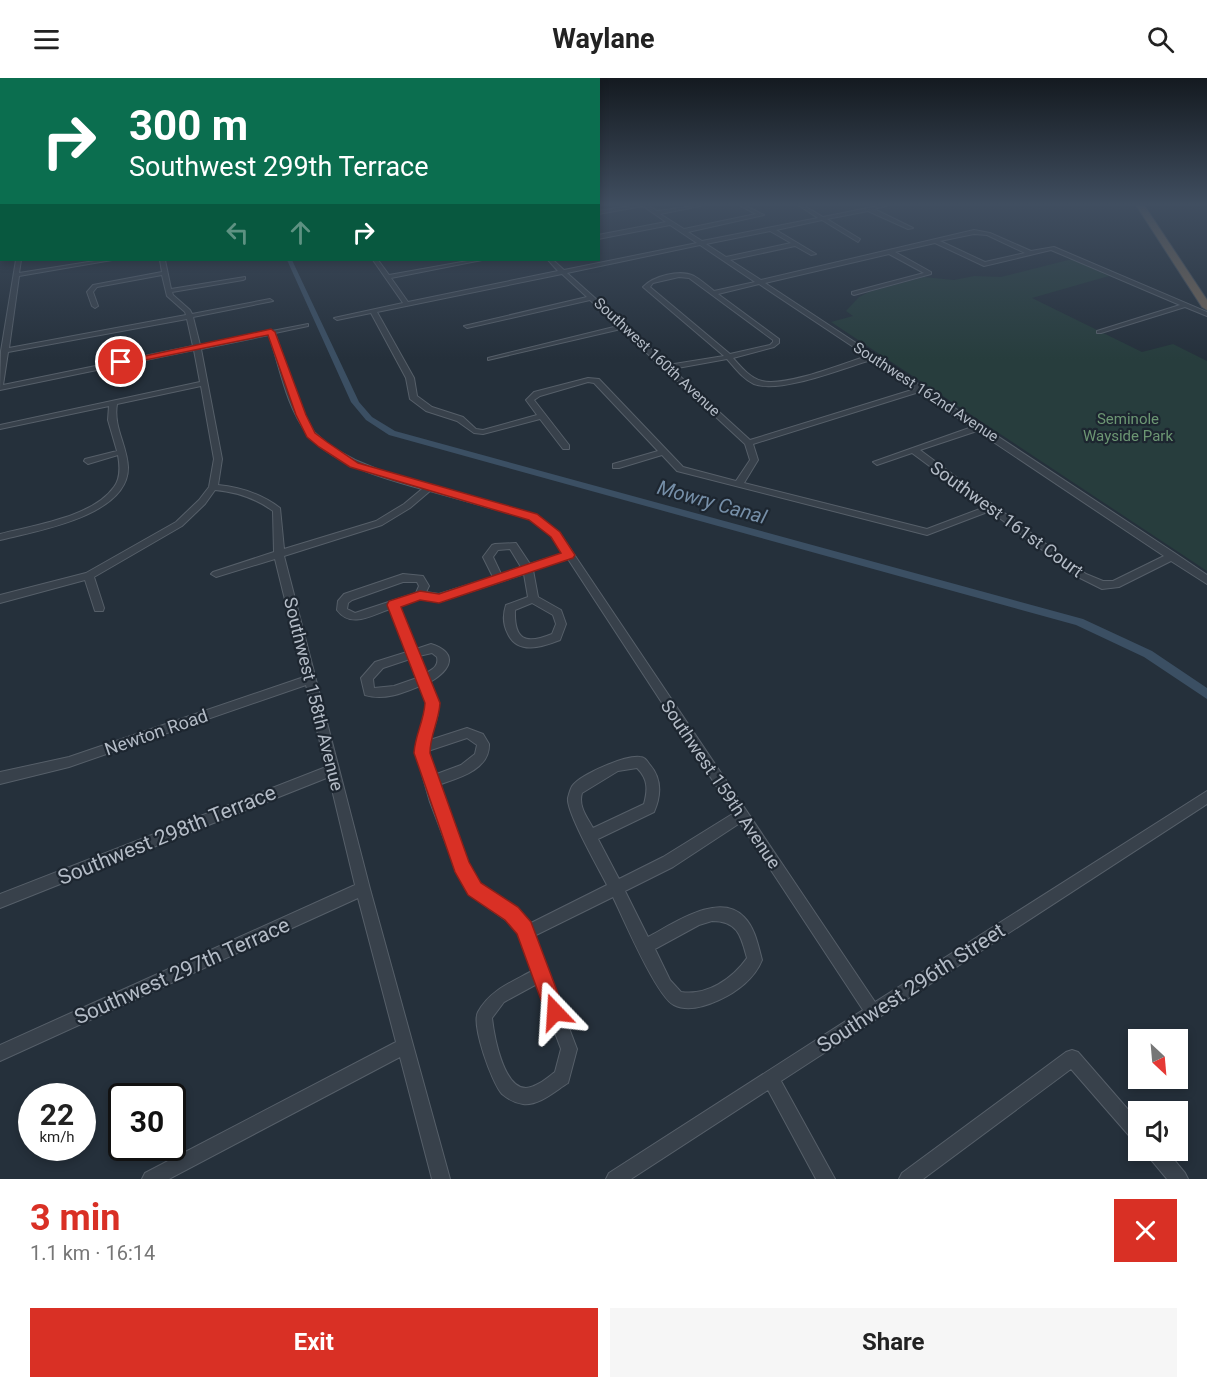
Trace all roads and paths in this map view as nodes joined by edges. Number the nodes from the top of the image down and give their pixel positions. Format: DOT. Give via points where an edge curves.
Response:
graph roads {
  1 [pos="638,256"];
  2 [pos="722,256"];
  3 [pos="738,256"];
  4 [pos="872,256"];
  5 [pos="898,256"];
  6 [pos="967,256"];
  7 [pos="1019,256"];
  8 [pos="1072,256"];
  9 [pos="1178,256"];
  10 [pos="1186,256"];
  11 [pos="726,259"];
  12 [pos="18,261"];
  13 [pos="103,261"];
  14 [pos="162,261"];
  15 [pos="376,261"];
  16 [pos="474,261"];
  17 [pos="551,261"];
  18 [pos="564,272"];
  19 [pos="165,273"];
  20 [pos="15,275"];
  21 [pos="388,277"];
  22 [pos="243,278"];
  23 [pos="762,283"];
  24 [pos="1207,287"];
  25 [pos="169,291"];
  26 [pos="714,293"];
  27 [pos="854,293"];
  28 [pos="592,298"];
  29 [pos="270,301"];
  30 [pos="1206,303"];
  31 [pos="407,304"];
  32 [pos="1185,305"];
  33 [pos="95,306"];
  34 [pos="373,311"];
  35 [pos="1207,314"];
  36 [pos="190,316"];
  37 [pos="337,318"];
  38 [pos="306,325"];
  39 [pos="467,326"];
  40 [pos="624,326"];
  41 [pos="271,332"];
  42 [pos="1099,332"];
  43 [pos="198,347"];
  44 [pos="4,351"];
  45 [pos="872,357"];
  46 [pos="730,358"];
  47 [pos="490,359"];
  48 [pos="668,367"];
  49 [pos="204,383"];
  50 [pos="0,386"];
  51 [pos="921,389"];
  52 [pos="113,403"];
  53 [pos="541,416"];
  54 [pos="0,427"];
  55 [pos="980,427"];
  56 [pos="749,443"];
  57 [pos="566,447"];
  58 [pos="914,450"];
  59 [pos="121,452"];
  60 [pos="662,452"];
  61 [pos="88,462"];
  62 [pos="877,462"];
  63 [pos="616,466"];
  64 [pos="739,483"];
  65 [pos="213,487"];
  66 [pos="428,488"];
  67 [pos="991,508"];
  68 [pos="0,537"];
  69 [pos="279,554"];
  70 [pos="569,555"];
  71 [pos="1173,556"];
  72 [pos="528,570"];
  73 [pos="216,574"];
  74 [pos="89,576"];
  75 [pos="499,579"];
  76 [pos="1207,580"];
  77 [pos="420,595"];
  78 [pos="0,599"];
  79 [pos="533,599"];
  80 [pos="393,605"];
  81 [pos="99,608"];
  82 [pos="413,653"];
  83 [pos="423,679"];
  84 [pos="311,680"];
  85 [pos="422,748"];
  86 [pos="333,770"];
  87 [pos="0,778"];
  88 [pos="432,782"];
  89 [pos="1207,797"];
  90 [pos="742,815"];
  91 [pos="591,836"];
  92 [pos="363,889"];
  93 [pos="617,889"];
  94 [pos="0,901"];
  95 [pos="526,933"];
  96 [pos="646,946"];
  97 [pos="541,974"];
  98 [pos="873,1012"];
  99 [pos="406,1045"];
  100 [pos="0,1053"];
  101 [pos="771,1079"];
  102 [pos="1128,1122"];
  103 [pos="1163,1161"];
  104 [pos="151,1179"];
  105 [pos="441,1179"];
  106 [pos="615,1179"];
  107 [pos="826,1179"];
  108 [pos="908,1179"];
  109 [pos="1179,1179"];
  1 -- 18 [label="street"];
  2 -- 11 [label="street, Southwest 162nd Avenue"];
  3 -- 11 [label="street"];
  4 -- 23 [label="street"];
  5 -- 27 [label="street" via="929,273"];
  6 -- 7 [label="street" via="984,264"];
  8 -- 32 [label="street"];
  9 -- 30 [label="highway"];
  10 -- 24 [label="highway"];
  11 -- 23 [label="street, Southwest 162nd Avenue"];
  12 -- 20 [label="street"];
  13 -- 20 [label="street"];
  14 -- 19 [label="street"];
  15 -- 21 [label="street"];
  16 -- 21 [label="street"];
  17 -- 18 [label="street, Southwest 160th Avenue"];
  18 -- 28 [label="street, Southwest 160th Avenue"];
  18 -- 31 [label="street"];
  19 -- 25 [label="street"];
  19 -- 33 [label="street" via="111,282 90,290"];
  20 -- 44 [label="street" via="6,312"];
  21 -- 31 [label="street"];
  22 -- 25 [label="street"];
  23 -- 26 [label="street"];
  23 -- 45 [label="street, Southwest 162nd Avenue"];
  25 -- 36 [label="street"];
  26 -- 46 [label="street" via="777,343"];
  26 -- 46 [label="street" via="686,275 646,284 646,288"];
  28 -- 39 [label="street"];
  28 -- 40 [label="street, Southwest 160th Avenue"];
  29 -- 36 [label="street"];
  31 -- 34 [label="street"];
  32 -- 35 [label="street"];
  32 -- 42 [label="street"];
  34 -- 37 [label="street"];
  34 -- 53 [label="street" via="410,378 413,397 429,409 483,432"];
  36 -- 43 [label="street"];
  36 -- 44 [label="street"];
  38 -- 41 [label="street"];
  40 -- 47 [label="street"];
  40 -- 48 [label="street, Southwest 160th Avenue"];
  41 -- 43 [label="street"];
  41 -- 66 [label="street, Southwest 159th Avenue" via="311,435 354,465"];
  43 -- 49 [label="street"];
  43 -- 50 [label="street"];
  44 -- 50 [label="street"];
  45 -- 46 [label="street" via="776,384 762,384"];
  45 -- 51 [label="street, Southwest 162nd Avenue"];
  46 -- 48 [label="street"];
  48 -- 56 [label="street, Southwest 160th Avenue"];
  49 -- 52 [label="street"];
  49 -- 65 [label="street" via="218,459"];
  51 -- 55 [label="street, Southwest 162nd Avenue"];
  51 -- 56 [label="street"];
  52 -- 54 [label="street"];
  52 -- 59 [label="street" via="112,422"];
  53 -- 57 [label="street"];
  53 -- 60 [label="street" via="530,400 537,393 596,381"];
  55 -- 58 [label="street"];
  55 -- 71 [label="street, Southwest 162nd Avenue"];
  56 -- 64 [label="street" via="754,460"];
  58 -- 62 [label="street"];
  58 -- 67 [label="street, Southwest 161st Court"];
  59 -- 61 [label="street"];
  59 -- 68 [label="street" via="124,472 115,493 104,503 66,519"];
  60 -- 63 [label="street"];
  60 -- 64 [label="street" via="680,469"];
  64 -- 67 [label="street" via="927,532"];
  65 -- 69 [label="street, Southwest 158th Avenue" via="255,494 277,510"];
  65 -- 74 [label="street" via="178,524"];
  66 -- 69 [label="street" via="379,523"];
  66 -- 70 [label="street, Southwest 159th Avenue" via="533,517 556,534"];
  67 -- 71 [label="street, Southwest 161st Court" via="1083,576 1102,585 1115,584"];
  69 -- 73 [label="street"];
  69 -- 84 [label="street, Southwest 158th Avenue"];
  70 -- 72 [label="street"];
  70 -- 90 [label="street, Southwest 159th Avenue"];
  71 -- 76 [label="street, Southwest 162nd Avenue"];
  72 -- 75 [label="street"];
  72 -- 75 [label="street" via="513,545 495,547 488,557"];
  72 -- 79 [label="street"];
  74 -- 78 [label="street"];
  74 -- 81 [label="street"];
  75 -- 77 [label="street" via="439,598"];
  77 -- 80 [label="street"];
  77 -- 80 [label="street" via="424,586 420,579 403,578 348,597 342,610 355,617"];
  79 -- 79 [label="street" via="510,608 508,621 511,633 522,642 537,646 556,637 561,624 557,613"];
  80 -- 82 [label="street"];
  82 -- 83 [label="street"];
  82 -- 83 [label="street" via="432,648 444,657 439,670"];
  82 -- 83 [label="street" via="379,665 369,673 369,692 382,694"];
  83 -- 85 [label="street" via="434,712"];
  84 -- 86 [label="street, Southwest 158th Avenue"];
  84 -- 87 [label="street, Newton Road" via="69,762"];
  85 -- 88 [label="street"];
  85 -- 88 [label="street" via="467,733 483,744 483,753 476,763"];
  86 -- 92 [label="street, Southwest 158th Avenue"];
  86 -- 94 [label="street, Southwest 298th Terrace"];
  88 -- 95 [label="street" via="469,881 511,914"];
  89 -- 98 [label="street, Southwest 296th Street"];
  90 -- 93 [label="street"];
  90 -- 98 [label="street, Southwest 159th Avenue"];
  91 -- 91 [label="street" via="576,809 578,789 624,762 640,762 654,782 649,808"];
  91 -- 93 [label="street"];
  92 -- 99 [label="street, Southwest 158th Avenue"];
  92 -- 100 [label="street, Southwest 297th Terrace"];
  93 -- 95 [label="street"];
  93 -- 96 [label="street"];
  95 -- 97 [label="street"];
  96 -- 96 [label="street" via="710,913 723,912 738,920 750,938 755,960 747,972 710,996 687,1002 677,999 665,985"];
  97 -- 97 [label="street" via="569,1049 562,1077 535,1094 522,1097 508,1090 495,1064 484,1017 499,996"];
  98 -- 101 [label="street, Southwest 296th Street"];
  99 -- 104 [label="street"];
  99 -- 105 [label="street, Southwest 158th Avenue"];
  101 -- 106 [label="street, Southwest 296th Street"];
  101 -- 107 [label="street"];
  102 -- 108 [label="street" via="1072,1058"];
  103 -- 109 [label="street"];
}
